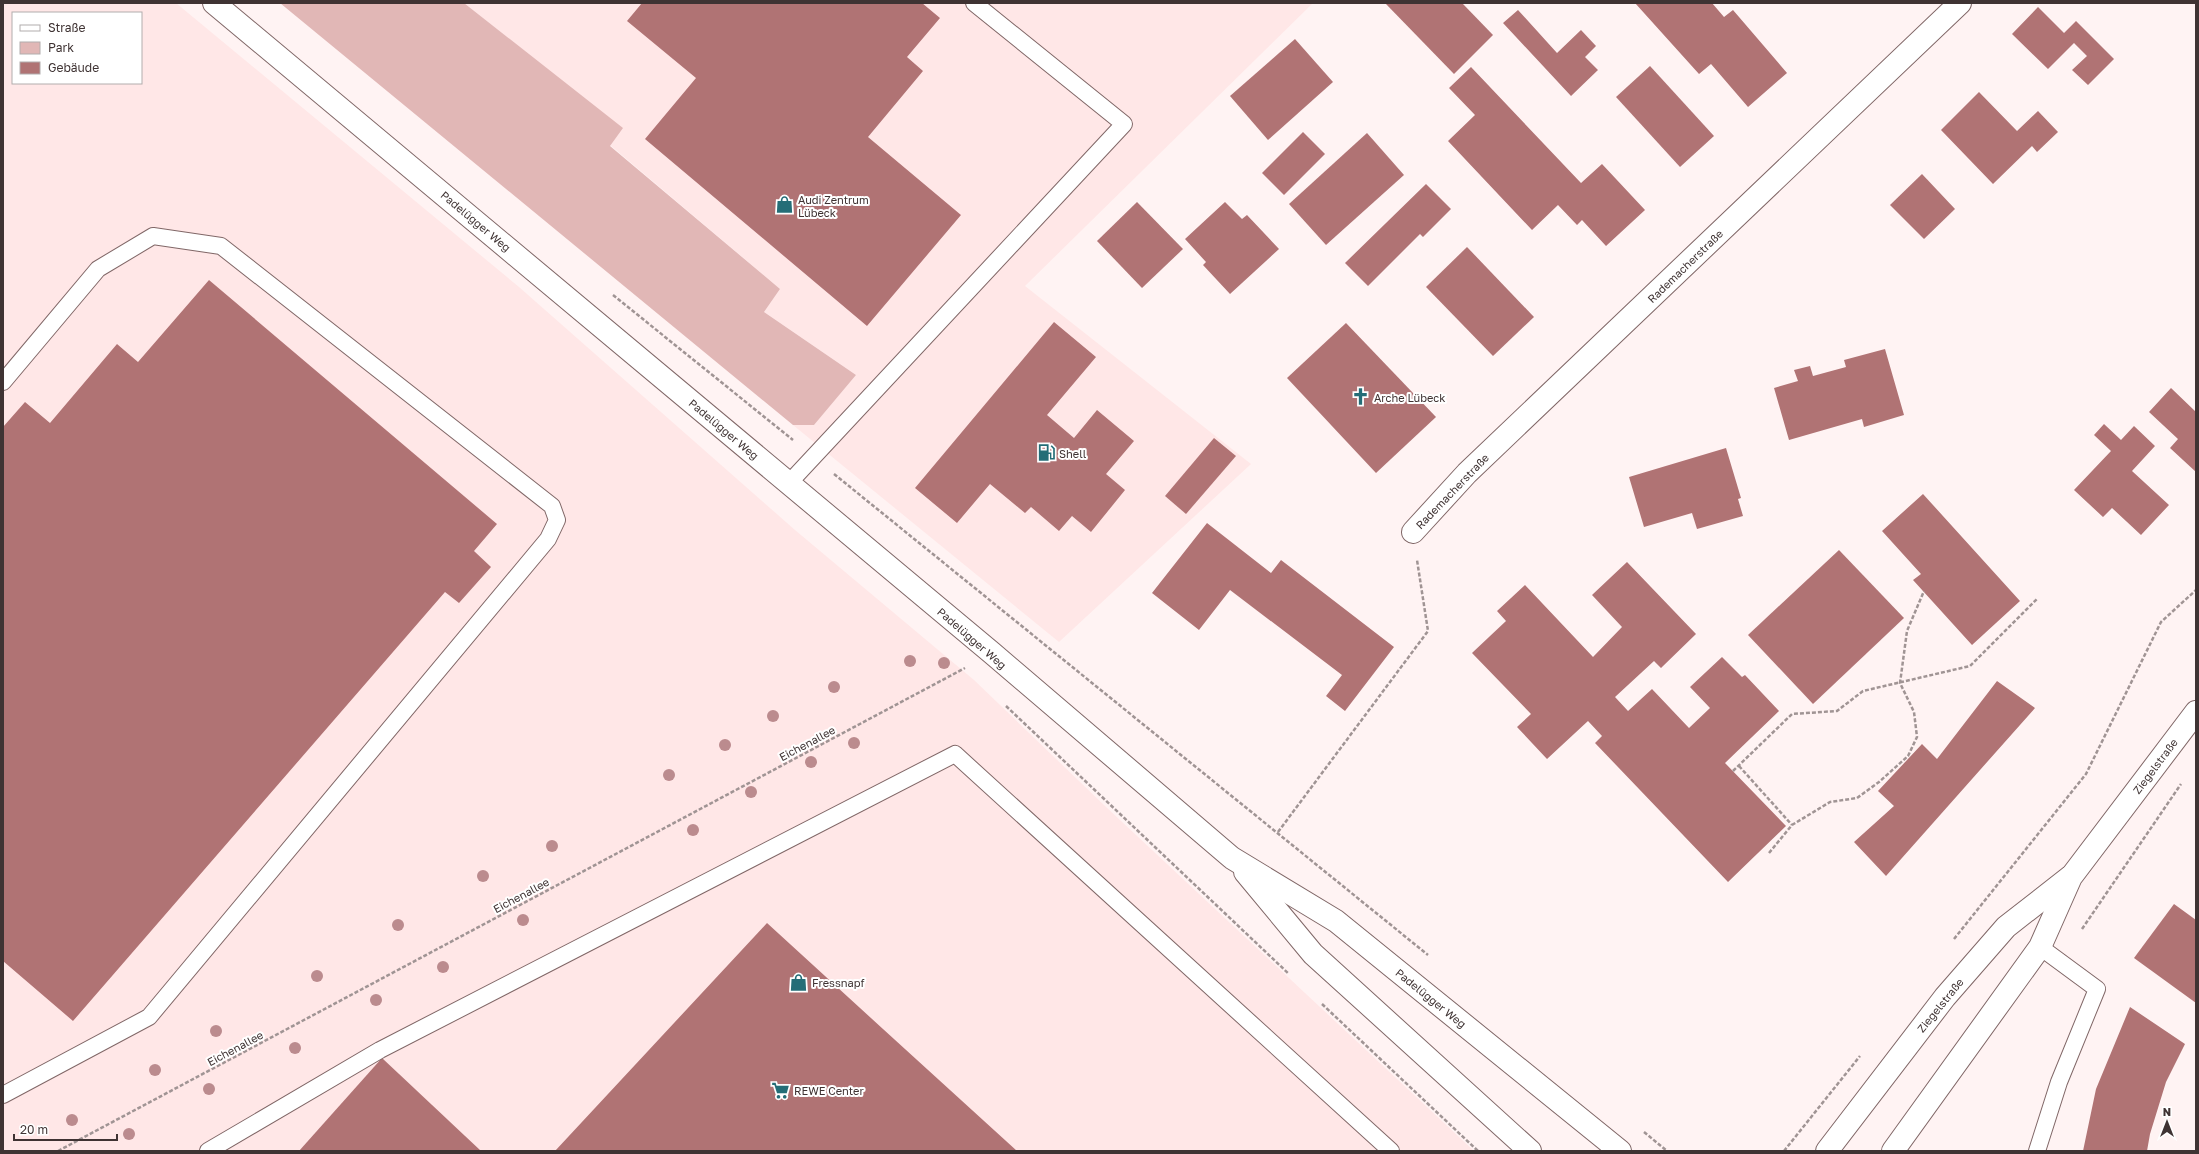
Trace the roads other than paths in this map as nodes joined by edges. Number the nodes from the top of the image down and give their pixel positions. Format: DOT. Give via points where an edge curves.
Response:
graph roads {
  1 [pos="214,3"];
  2 [pos="974,3"];
  3 [pos="1960,3"];
  4 [pos="3,382"];
  5 [pos="789,483"];
  6 [pos="1413,532"];
  7 [pos="2196,712"];
  8 [pos="1232,858"];
  9 [pos="2071,877"];
  10 [pos="2040,947"];
  11 [pos="3,1095"];
  12 [pos="208,1151"];
  13 [pos="1391,1151"];
  14 [pos="1530,1151"];
  15 [pos="1620,1151"];
  16 [pos="1827,1151"];
  17 [pos="1893,1151"];
  18 [pos="2037,1151"];
  1 -- 5 [label="main road, Padelügger Weg"];
  2 -- 5 [label="lane" via="1124,124"];
  3 -- 6 [label="main road, Rademacherstraße" via="1467,473"];
  4 -- 11 [label="lane" via="98,269 153,236 222,246 552,506 556,520 548,539 149,1017"];
  5 -- 8 [label="main road, Padelügger Weg"];
  7 -- 9 [label="main road, Ziegelstraße"];
  8 -- 14 [label="main road, Padelügger Weg" via="1313,954"];
  8 -- 15 [label="main road, Padelügger Weg" via="1336,921"];
  9 -- 10 [label="main road, Ziegelstraße"];
  9 -- 16 [label="main road, Ziegelstraße" via="2006,927 1945,997"];
  10 -- 17 [label="main road, Ziegelstraße"];
  10 -- 18 [label="lane" via="2097,989 2059,1082"];
  12 -- 13 [label="lane" via="380,1050 955,754"];
}
